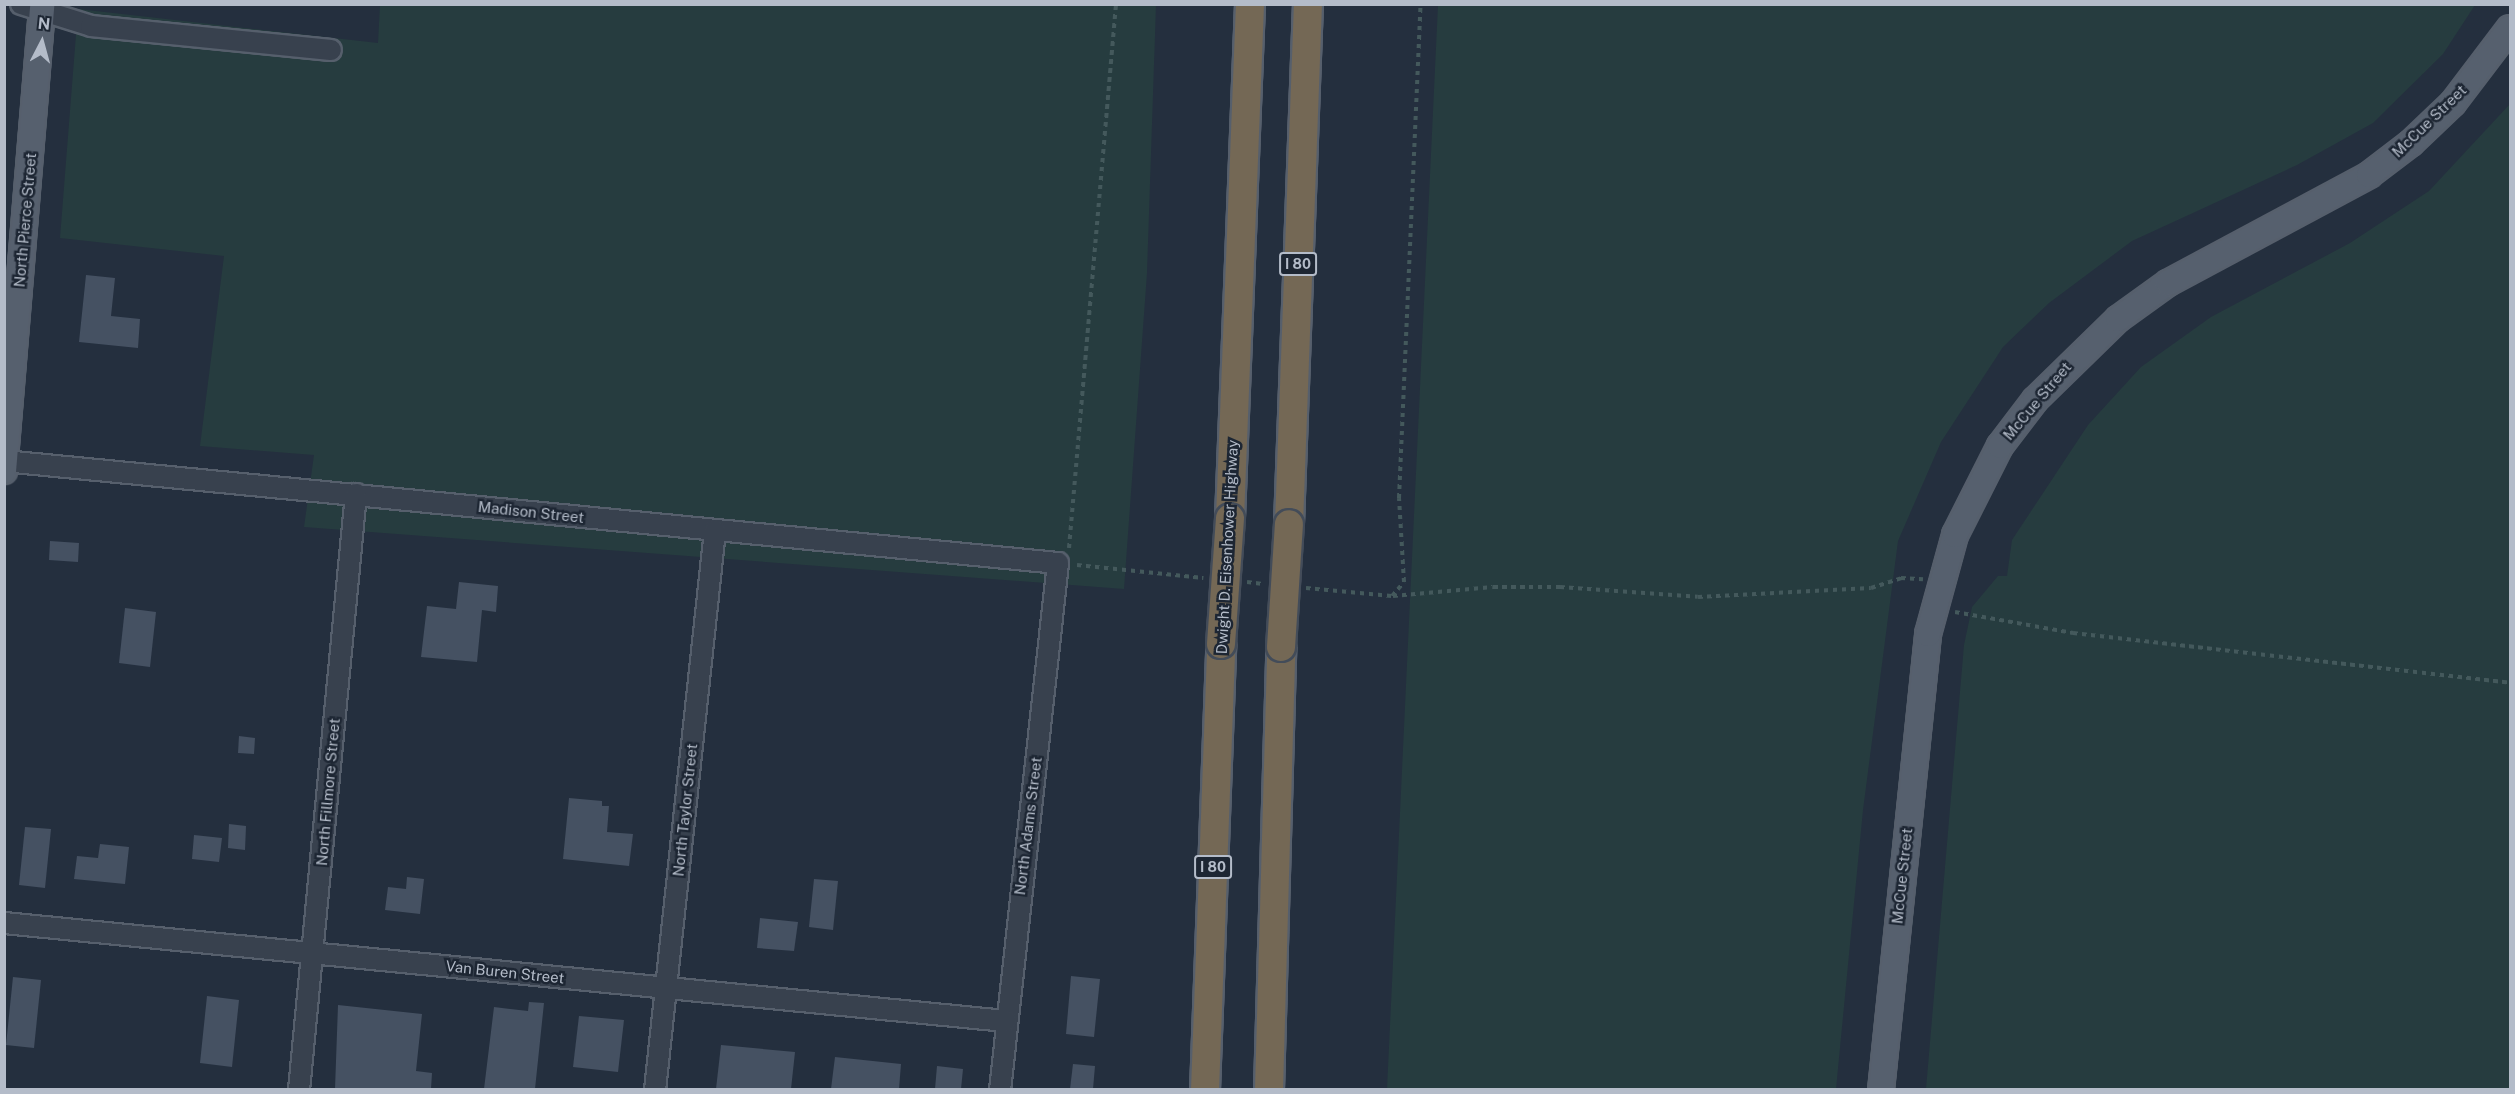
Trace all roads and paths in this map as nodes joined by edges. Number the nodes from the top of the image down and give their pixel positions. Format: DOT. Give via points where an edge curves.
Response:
graph roads {
  1 [pos="1116,4"];
  2 [pos="1250,4"];
  3 [pos="1308,4"];
  4 [pos="1421,4"];
  5 [pos="35,5"];
  6 [pos="2511,28"];
  7 [pos="331,50"];
  8 [pos="5,464"];
  9 [pos="356,494"];
  10 [pos="715,530"];
  11 [pos="1063,564"];
  12 [pos="1215,579"];
  13 [pos="1941,579"];
  14 [pos="1238,581"];
  15 [pos="1274,585"];
  16 [pos="1298,587"];
  17 [pos="1392,596"];
  18 [pos="1934,608"];
  19 [pos="2511,683"];
  20 [pos="4,923"];
  21 [pos="313,953"];
  22 [pos="665,987"];
  23 [pos="1006,1021"];
  24 [pos="300,1089"];
  25 [pos="655,1089"];
  26 [pos="1000,1089"];
  27 [pos="1205,1089"];
  28 [pos="1269,1089"];
  29 [pos="1881,1089"];
  1 -- 11 [label="path"];
  2 -- 27 [label="highway, Dwight D. Eisenhower Highway / I 80, bridge"];
  3 -- 28 [label="highway, I 80, bridge" via="1281,647"];
  4 -- 17 [label="path" via="1400,498 1406,558 1404,582"];
  5 -- 7 [label="street" via="91,26"];
  5 -- 8 [label="main road, North Pierce Street"];
  6 -- 13 [label="main road, McCue Street" via="2453,103 2411,143 2318,204 2168,283 2075,357 2000,446 1973,494"];
  8 -- 9 [label="street, Madison Street"];
  9 -- 10 [label="street, Madison Street"];
  9 -- 21 [label="street, North Fillmore Street"];
  10 -- 11 [label="street, Madison Street"];
  10 -- 22 [label="street, North Taylor Street"];
  11 -- 12 [label="path"];
  11 -- 23 [label="street, North Adams Street"];
  13 -- 17 [label="path" via="1901,578 1871,588 1698,597 1549,587"];
  13 -- 18 [label="main road, McCue Street"];
  14 -- 15 [label="path"];
  16 -- 17 [label="path"];
  18 -- 19 [label="path" via="2062,632"];
  18 -- 29 [label="main road, McCue Street" via="1919,704"];
  20 -- 21 [label="street, Van Buren Street"];
  21 -- 22 [label="street, Van Buren Street"];
  21 -- 24 [label="street, North Fillmore Street"];
  22 -- 23 [label="street, Van Buren Street"];
  22 -- 25 [label="street, North Taylor Street"];
  23 -- 26 [label="street, North Adams Street"];
}
